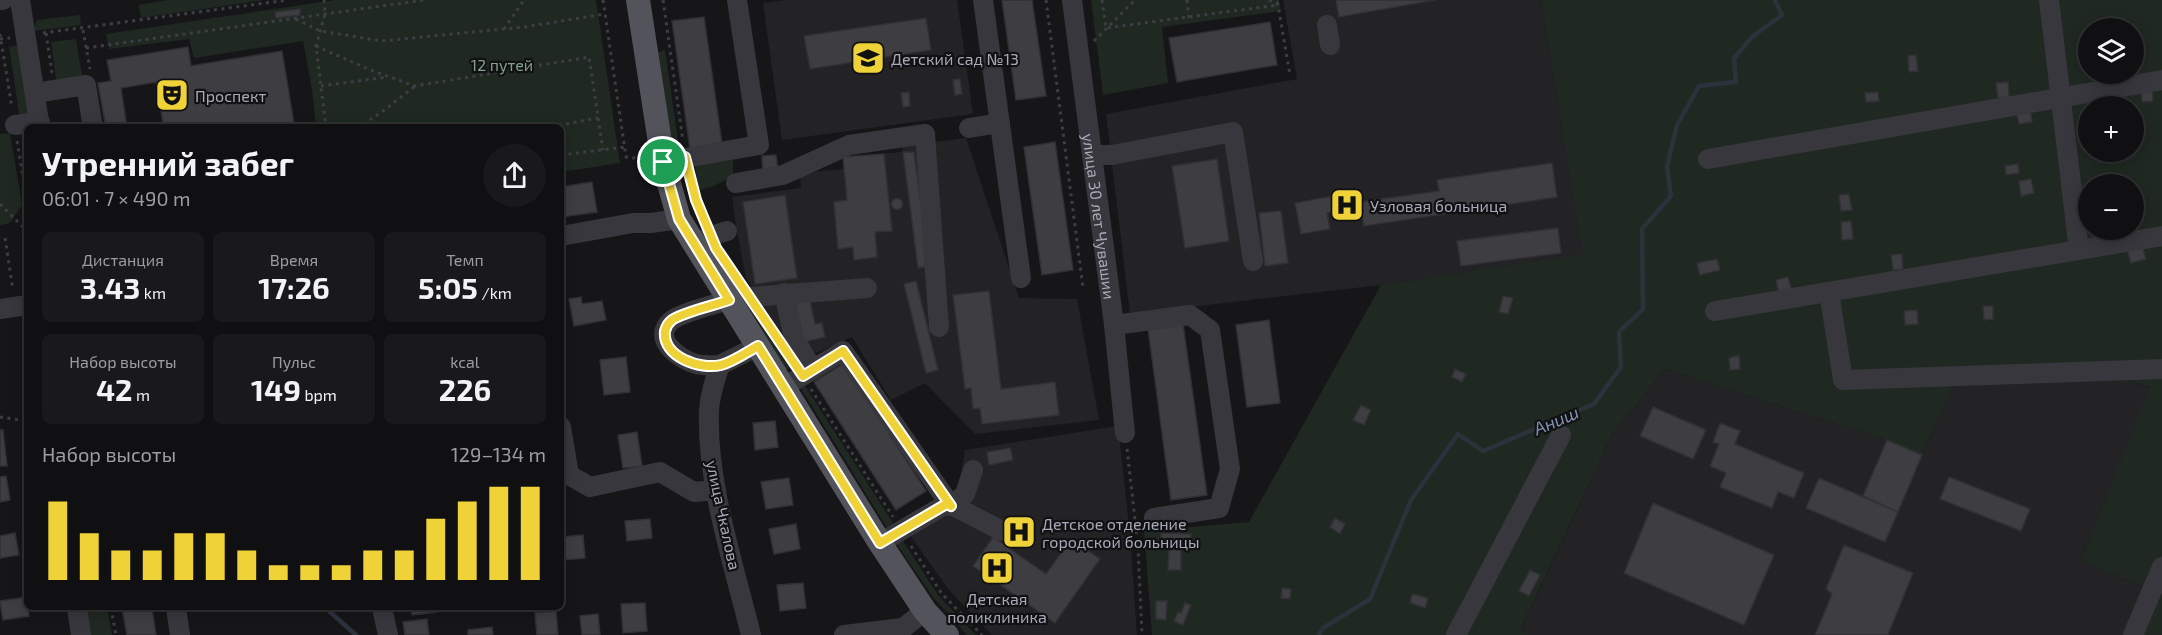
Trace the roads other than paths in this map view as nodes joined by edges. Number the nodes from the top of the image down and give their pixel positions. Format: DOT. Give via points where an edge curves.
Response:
graph roads {
  1 [pos="20,0"];
  2 [pos="638,0"];
  3 [pos="737,0"];
  4 [pos="983,0"];
  5 [pos="1072,0"];
  6 [pos="2049,0"];
  7 [pos="2162,80"];
  8 [pos="35,93"];
  9 [pos="2061,98"];
  10 [pos="1000,123"];
  11 [pos="40,124"];
  12 [pos="92,124"];
  13 [pos="15,125"];
  14 [pos="24,125"];
  15 [pos="969,128"];
  16 [pos="1093,155"];
  17 [pos="1708,159"];
  18 [pos="674,160"];
  19 [pos="736,183"];
  20 [pos="700,233"];
  21 [pos="564,235"];
  22 [pos="2162,236"];
  23 [pos="2079,250"];
  24 [pos="1253,261"];
  25 [pos="1022,278"];
  26 [pos="867,288"];
  27 [pos="1829,292"];
  28 [pos="784,293"];
  29 [pos="732,303"];
  30 [pos="1715,311"];
  31 [pos="1114,325"];
  32 [pos="939,327"];
  33 [pos="758,346"];
  34 [pos="720,365"];
  35 [pos="2162,369"];
  36 [pos="800,378"];
  37 [pos="1125,433"];
  38 [pos="1561,435"];
  39 [pos="564,445"];
  40 [pos="973,470"];
  41 [pos="716,490"];
  42 [pos="951,506"];
  43 [pos="1154,518"];
  44 [pos="1002,531"];
  45 [pos="880,543"];
  46 [pos="2162,567"];
  47 [pos="77,610"];
  48 [pos="176,610"];
  49 [pos="382,610"];
  50 [pos="925,611"];
  51 [pos="903,632"];
  52 [pos="81,635"];
  53 [pos="180,635"];
  54 [pos="388,635"];
  55 [pos="751,635"];
  56 [pos="844,635"];
  57 [pos="947,635"];
  58 [pos="1456,635"];
  59 [pos="2133,635"];
  1 -- 8 [label="street" via="36,34"];
  2 -- 18 [label="main road"];
  3 -- 18 [label="street" via="759,145"];
  4 -- 10 [label="street"];
  5 -- 16 [label="street, улица 30 лет Чувашии"];
  6 -- 9 [label="street"];
  7 -- 9 [label="street"];
  8 -- 11 [label="street"];
  8 -- 12 [label="street" via="86,85"];
  9 -- 17 [label="street"];
  9 -- 23 [label="street"];
  10 -- 15 [label="street"];
  10 -- 25 [label="street"];
  13 -- 14 [label="street"];
  16 -- 24 [label="street" via="1112,155 1233,132"];
  16 -- 31 [label="street, улица 30 лет Чувашии"];
  18 -- 20 [label="main road"];
  19 -- 32 [label="street" via="783,175 849,145 925,134"];
  20 -- 21 [label="street" via="633,223"];
  20 -- 29 [label="main road"];
  22 -- 23 [label="street"];
  23 -- 27 [label="street"];
  26 -- 28 [label="street"];
  27 -- 30 [label="street"];
  27 -- 35 [label="street" via="1843,380"];
  28 -- 29 [label="street"];
  28 -- 36 [label="street"];
  29 -- 33 [label="main road"];
  29 -- 34 [label="street" via="673,319 666,327 664,339 682,359 698,365"];
  31 -- 37 [label="street, улица 30 лет Чувашии"];
  31 -- 43 [label="street" via="1190,315 1209,330 1230,469 1219,508"];
  33 -- 34 [label="street"];
  33 -- 36 [label="main road"];
  34 -- 41 [label="street, улица Чкалова" via="709,409"];
  36 -- 42 [label="street" via="843,351"];
  36 -- 45 [label="main road"];
  38 -- 58 [label="street"];
  39 -- 41 [label="street" via="569,475 590,487 660,472 694,492"];
  40 -- 42 [label="street" via="965,494"];
  41 -- 55 [label="street, улица Чкалова"];
  42 -- 44 [label="street"];
  42 -- 45 [label="street" via="948,503"];
  45 -- 50 [label="main road"];
  46 -- 59 [label="street"];
  47 -- 52 [label="street"];
  48 -- 53 [label="street"];
  49 -- 54 [label="street"];
  50 -- 51 [label="street"];
  50 -- 57 [label="main road"];
  51 -- 56 [label="street"];
}
